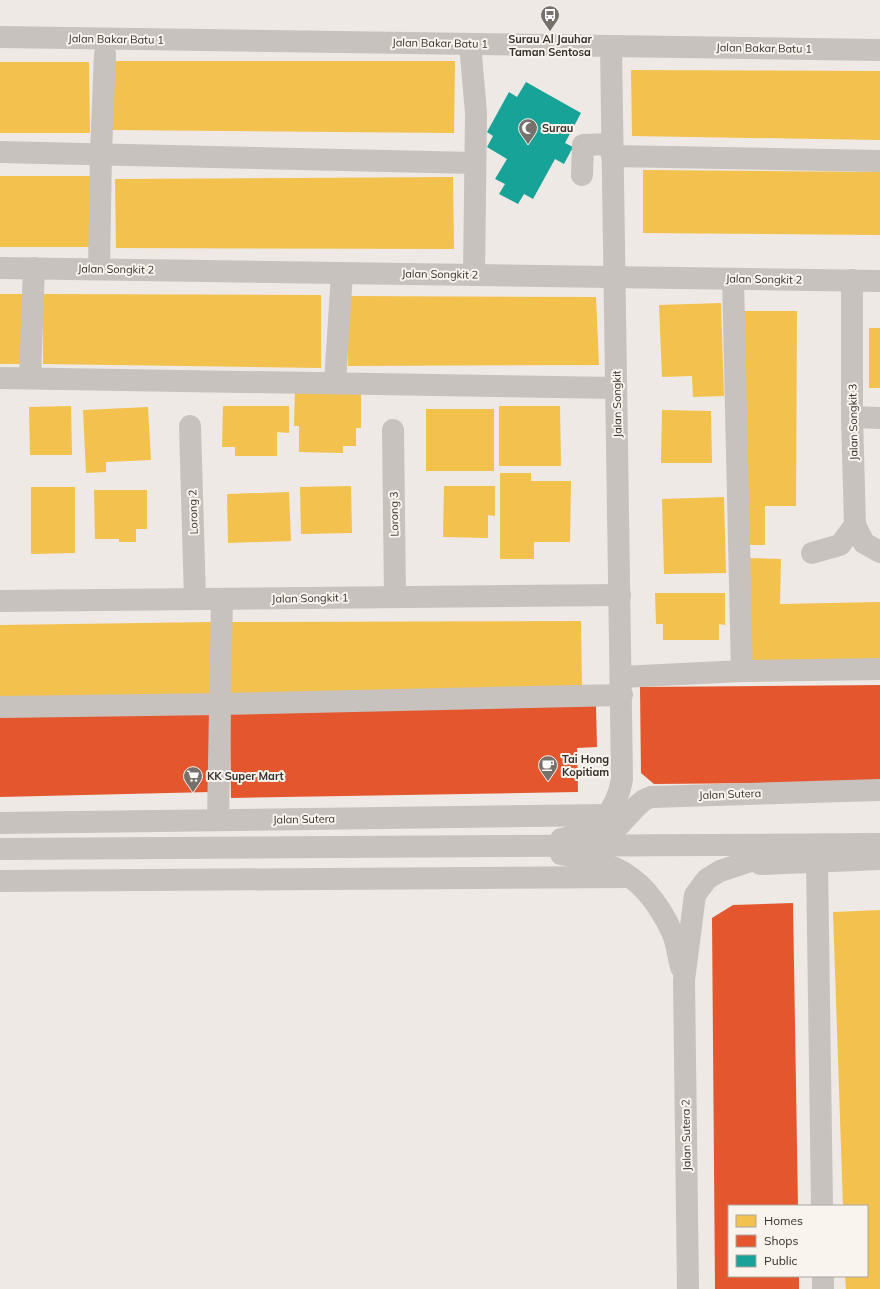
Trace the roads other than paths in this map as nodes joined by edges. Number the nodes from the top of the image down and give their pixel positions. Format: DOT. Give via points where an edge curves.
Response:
graph roads {
  1 [pos="0,37"];
  2 [pos="470,44"];
  3 [pos="611,46"];
  4 [pos="880,50"];
  5 [pos="105,54"];
  6 [pos="612,150"];
  7 [pos="0,152"];
  8 [pos="101,153"];
  9 [pos="880,162"];
  10 [pos="475,163"];
  11 [pos="582,175"];
  12 [pos="0,268"];
  13 [pos="34,268"];
  14 [pos="99,269"];
  15 [pos="342,273"];
  16 [pos="474,275"];
  17 [pos="615,277"];
  18 [pos="733,279"];
  19 [pos="852,280"];
  20 [pos="880,281"];
  21 [pos="0,378"];
  22 [pos="30,378"];
  23 [pos="335,383"];
  24 [pos="616,388"];
  25 [pos="852,417"];
  26 [pos="880,418"];
  27 [pos="190,426"];
  28 [pos="393,430"];
  29 [pos="856,525"];
  30 [pos="880,552"];
  31 [pos="812,553"];
  32 [pos="620,596"];
  33 [pos="395,597"];
  34 [pos="195,599"];
  35 [pos="222,599"];
  36 [pos="0,601"];
  37 [pos="880,669"];
  38 [pos="742,671"];
  39 [pos="621,686"];
  40 [pos="220,704"];
  41 [pos="0,707"];
  42 [pos="622,762"];
  43 [pos="880,790"];
  44 [pos="652,797"];
  45 [pos="608,815"];
  46 [pos="218,820"];
  47 [pos="0,823"];
  48 [pos="880,844"];
  49 [pos="801,845"];
  50 [pos="524,846"];
  51 [pos="600,846"];
  52 [pos="152,848"];
  53 [pos="0,849"];
  54 [pos="880,859"];
  55 [pos="817,862"];
  56 [pos="737,865"];
  57 [pos="629,877"];
  58 [pos="0,880"];
  59 [pos="154,880"];
  60 [pos="684,980"];
  61 [pos="822,1205"];
  62 [pos="823,1277"];
  63 [pos="688,1289"];
  64 [pos="823,1289"];
  1 -- 2 [label="street, Jalan Bakar Batu 1"];
  2 -- 3 [label="street, Jalan Bakar Batu 1"];
  2 -- 10 [label="street" via="476,113"];
  3 -- 4 [label="street, Jalan Bakar Batu 1"];
  3 -- 6 [label="street, Jalan Songkit"];
  5 -- 8 [label="street"];
  6 -- 9 [label="street"];
  6 -- 11 [label="street" via="582,145"];
  6 -- 17 [label="street, Jalan Songkit"];
  7 -- 8 [label="street"];
  8 -- 10 [label="street"];
  8 -- 14 [label="street"];
  10 -- 16 [label="street"];
  12 -- 13 [label="street, Jalan Songkit 2"];
  13 -- 14 [label="street, Jalan Songkit 2"];
  13 -- 22 [label="street"];
  14 -- 15 [label="street, Jalan Songkit 2"];
  15 -- 16 [label="street, Jalan Songkit 2"];
  15 -- 23 [label="street"];
  16 -- 17 [label="street, Jalan Songkit 2"];
  17 -- 18 [label="street, Jalan Songkit 2"];
  17 -- 24 [label="street, Jalan Songkit"];
  18 -- 19 [label="street, Jalan Songkit 2"];
  18 -- 38 [label="street"];
  19 -- 20 [label="street, Jalan Songkit 2"];
  19 -- 25 [label="street, Jalan Songkit 3"];
  21 -- 22 [label="street"];
  22 -- 23 [label="street"];
  23 -- 24 [label="street"];
  24 -- 32 [label="street, Jalan Songkit"];
  25 -- 26 [label="street"];
  25 -- 29 [label="street, Jalan Songkit 3"];
  27 -- 34 [label="street, Lorong 2"];
  28 -- 33 [label="street, Lorong 3"];
  29 -- 30 [label="street, Jalan Songkit 3" via="864,543"];
  29 -- 31 [label="street" via="840,546"];
  32 -- 33 [label="street, Jalan Songkit 1"];
  32 -- 39 [label="street, Jalan Songkit"];
  33 -- 35 [label="street, Jalan Songkit 1"];
  34 -- 35 [label="street, Jalan Songkit 1"];
  34 -- 36 [label="street, Jalan Songkit 1"];
  35 -- 40 [label="street"];
  37 -- 38 [label="street"];
  38 -- 39 [label="street"];
  39 -- 40 [label="street"];
  39 -- 42 [label="street, Jalan Songkit"];
  40 -- 41 [label="street"];
  40 -- 46 [label="street"];
  42 -- 44 [label="street, Jalan Songkit" via="633,784"];
  42 -- 45 [label="street, Jalan Songkit" via="620,789"];
  43 -- 44 [label="street, Jalan Sutera"];
  44 -- 51 [label="street" via="638,805"];
  45 -- 46 [label="street, Jalan Sutera"];
  45 -- 50 [label="street, Jalan Songkit" via="589,831"];
  46 -- 47 [label="street, Jalan Sutera"];
  48 -- 49 [label="street"];
  49 -- 51 [label="street"];
  49 -- 56 [label="street, Jalan Sutera 2"];
  50 -- 51 [label="street"];
  50 -- 52 [label="street"];
  50 -- 57 [label="street, Jalan Sutera 2" via="614,868"];
  52 -- 53 [label="street"];
  52 -- 59 [label="street"];
  54 -- 55 [label="street"];
  55 -- 56 [label="street"];
  55 -- 61 [label="street"];
  56 -- 60 [label="street, Jalan Sutera 2" via="707,878 695,895"];
  57 -- 59 [label="street"];
  57 -- 60 [label="street, Jalan Sutera 2" via="658,906 672,933"];
  58 -- 59 [label="street"];
  60 -- 63 [label="street, Jalan Sutera 2"];
  62 -- 64 [label="street"];
}
